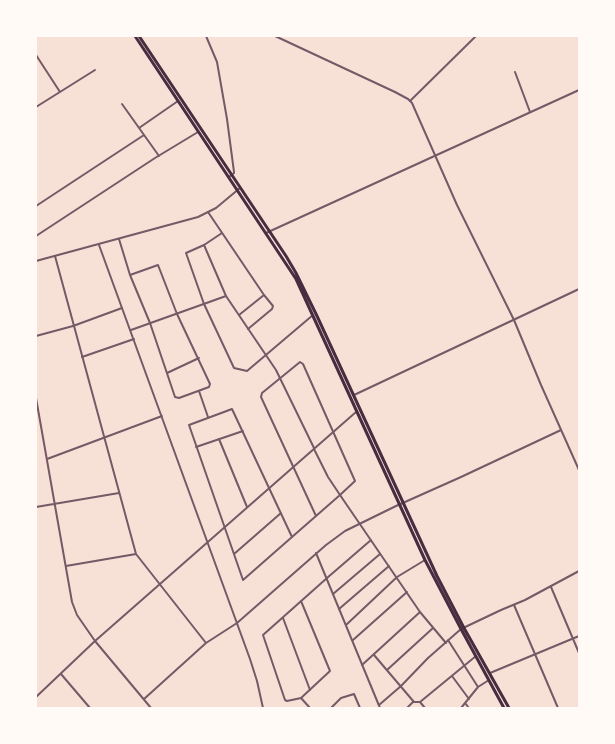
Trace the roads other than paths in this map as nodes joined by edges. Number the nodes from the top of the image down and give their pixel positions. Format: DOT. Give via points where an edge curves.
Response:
graph roads {
  1 [pos="135,36"];
  2 [pos="139,36"];
  3 [pos="206,36"];
  4 [pos="275,36"];
  5 [pos="476,36"];
  6 [pos="36,55"];
  7 [pos="96,70"];
  8 [pos="515,72"];
  9 [pos="579,90"];
  10 [pos="60,92"];
  11 [pos="178,101"];
  12 [pos="410,101"];
  13 [pos="122,104"];
  14 [pos="36,107"];
  15 [pos="530,112"];
  16 [pos="139,128"];
  17 [pos="198,132"];
  18 [pos="144,136"];
  19 [pos="435,155"];
  20 [pos="159,156"];
  21 [pos="230,176"];
  22 [pos="239,189"];
  23 [pos="36,206"];
  24 [pos="208,212"];
  25 [pos="268,232"];
  26 [pos="222,233"];
  27 [pos="36,236"];
  28 [pos="119,239"];
  29 [pos="99,244"];
  30 [pos="204,245"];
  31 [pos="55,256"];
  32 [pos="36,261"];
  33 [pos="130,275"];
  34 [pos="579,289"];
  35 [pos="264,295"];
  36 [pos="226,296"];
  37 [pos="204,304"];
  38 [pos="122,308"];
  39 [pos="177,314"];
  40 [pos="239,315"];
  41 [pos="313,315"];
  42 [pos="514,320"];
  43 [pos="150,323"];
  44 [pos="74,326"];
  45 [pos="248,329"];
  46 [pos="131,330"];
  47 [pos="36,336"];
  48 [pos="134,339"];
  49 [pos="266,355"];
  50 [pos="82,357"];
  51 [pos="199,358"];
  52 [pos="167,373"];
  53 [pos="280,378"];
  54 [pos="199,391"];
  55 [pos="352,396"];
  56 [pos="36,398"];
  57 [pos="358,410"];
  58 [pos="162,416"];
  59 [pos="208,417"];
  60 [pos="561,430"];
  61 [pos="243,431"];
  62 [pos="333,432"];
  63 [pos="104,438"];
  64 [pos="219,439"];
  65 [pos="196,447"];
  66 [pos="314,448"];
  67 [pos="47,459"];
  68 [pos="293,466"];
  69 [pos="579,470"];
  70 [pos="269,487"];
  71 [pos="119,493"];
  72 [pos="340,495"];
  73 [pos="403,503"];
  74 [pos="55,504"];
  75 [pos="399,504"];
  76 [pos="36,507"];
  77 [pos="247,507"];
  78 [pos="281,513"];
  79 [pos="316,516"];
  80 [pos="359,523"];
  81 [pos="224,526"];
  82 [pos="292,537"];
  83 [pos="371,540"];
  84 [pos="208,542"];
  85 [pos="136,554"];
  86 [pos="234,554"];
  87 [pos="316,554"];
  88 [pos="380,554"];
  89 [pos="425,560"];
  90 [pos="66,566"];
  91 [pos="389,566"];
  92 [pos="579,571"];
  93 [pos="397,577"];
  94 [pos="327,578"];
  95 [pos="160,584"];
  96 [pos="551,587"];
  97 [pos="407,592"];
  98 [pos="334,594"];
  99 [pos="302,601"];
  100 [pos="514,605"];
  101 [pos="339,609"];
  102 [pos="420,612"];
  103 [pos="283,618"];
  104 [pos="237,623"];
  105 [pos="346,624"];
  106 [pos="433,628"];
  107 [pos="463,629"];
  108 [pos="579,636"];
  109 [pos="573,638"];
  110 [pos="353,640"];
  111 [pos="448,640"];
  112 [pos="95,641"];
  113 [pos="206,643"];
  114 [pos="446,643"];
  115 [pos="579,653"];
  116 [pos="374,654"];
  117 [pos="535,655"];
  118 [pos="476,656"];
  119 [pos="362,665"];
  120 [pos="465,665"];
  121 [pos="387,670"];
  122 [pos="61,674"];
  123 [pos="490,674"];
  124 [pos="452,676"];
  125 [pos="489,680"];
  126 [pos="401,686"];
  127 [pos="478,687"];
  128 [pos="310,690"];
  129 [pos="36,697"];
  130 [pos="302,698"];
  131 [pos="144,699"];
  132 [pos="468,699"];
  133 [pos="414,702"];
  134 [pos="420,702"];
  135 [pos="465,703"];
  136 [pos="379,707"];
  137 [pos="90,708"];
  138 [pos="151,708"];
  139 [pos="263,708"];
  140 [pos="310,708"];
  141 [pos="331,708"];
  142 [pos="360,708"];
  143 [pos="407,708"];
  144 [pos="425,708"];
  145 [pos="461,708"];
  146 [pos="469,708"];
  147 [pos="504,708"];
  148 [pos="510,708"];
  149 [pos="558,708"];
  1 -- 11 [label="main road"];
  2 -- 21 [label="main road"];
  3 -- 21 [label="street" via="218,67 234,172"];
  4 -- 12 [label="street"];
  5 -- 12 [label="street"];
  6 -- 10 [label="street"];
  7 -- 10 [label="street"];
  8 -- 15 [label="street"];
  9 -- 15 [label="street"];
  10 -- 14 [label="street"];
  11 -- 16 [label="street"];
  11 -- 17 [label="main road"];
  12 -- 19 [label="street"];
  13 -- 16 [label="street"];
  15 -- 19 [label="street"];
  16 -- 18 [label="street"];
  17 -- 20 [label="street"];
  17 -- 21 [label="main road"];
  18 -- 20 [label="street"];
  18 -- 23 [label="street"];
  19 -- 25 [label="street"];
  19 -- 42 [label="street"];
  20 -- 27 [label="street"];
  21 -- 22 [label="main road"];
  22 -- 24 [label="street"];
  22 -- 25 [label="main road"];
  24 -- 26 [label="street"];
  24 -- 28 [label="street" via="189,220"];
  25 -- 41 [label="main road" via="296,279"];
  25 -- 55 [label="main road" via="298,277"];
  26 -- 30 [label="street"];
  26 -- 35 [label="street"];
  28 -- 29 [label="street"];
  28 -- 33 [label="street"];
  29 -- 31 [label="street"];
  29 -- 38 [label="street"];
  30 -- 36 [label="street"];
  30 -- 37 [label="street" via="186,253"];
  31 -- 32 [label="street"];
  31 -- 44 [label="street"];
  33 -- 39 [label="street" via="158,265"];
  33 -- 43 [label="street"];
  34 -- 42 [label="street"];
  35 -- 40 [label="street"];
  35 -- 45 [label="street" via="272,309"];
  36 -- 37 [label="street"];
  36 -- 40 [label="street"];
  37 -- 39 [label="street"];
  37 -- 49 [label="street" via="234,368 247,371"];
  38 -- 44 [label="street"];
  38 -- 46 [label="street"];
  39 -- 43 [label="street"];
  39 -- 51 [label="street"];
  40 -- 45 [label="street"];
  41 -- 49 [label="street"];
  41 -- 55 [label="main road"];
  42 -- 55 [label="street"];
  42 -- 60 [label="street"];
  43 -- 46 [label="street"];
  43 -- 52 [label="street"];
  44 -- 47 [label="street"];
  44 -- 50 [label="street"];
  45 -- 49 [label="street"];
  46 -- 48 [label="street"];
  48 -- 50 [label="street"];
  48 -- 58 [label="street"];
  49 -- 53 [label="street"];
  50 -- 63 [label="street"];
  51 -- 52 [label="street"];
  51 -- 54 [label="street" via="210,384"];
  52 -- 54 [label="street" via="177,398"];
  53 -- 62 [label="street" via="301,362"];
  53 -- 66 [label="street"];
  53 -- 68 [label="street" via="262,393 261,397"];
  54 -- 59 [label="street"];
  55 -- 57 [label="main road"];
  56 -- 67 [label="street"];
  57 -- 62 [label="street"];
  57 -- 73 [label="main road"];
  57 -- 75 [label="main road"];
  58 -- 63 [label="street"];
  58 -- 84 [label="street"];
  59 -- 61 [label="street" via="232,409"];
  59 -- 65 [label="street" via="189,425"];
  60 -- 69 [label="street"];
  60 -- 73 [label="street"];
  61 -- 64 [label="street"];
  61 -- 70 [label="street"];
  62 -- 66 [label="street"];
  62 -- 72 [label="street" via="355,479"];
  63 -- 67 [label="street"];
  63 -- 71 [label="street"];
  64 -- 65 [label="street"];
  64 -- 77 [label="street"];
  65 -- 81 [label="street"];
  66 -- 68 [label="street"];
  66 -- 72 [label="street"];
  67 -- 74 [label="street"];
  68 -- 70 [label="street"];
  68 -- 79 [label="street"];
  70 -- 77 [label="street"];
  70 -- 78 [label="street"];
  71 -- 74 [label="street"];
  71 -- 85 [label="street"];
  72 -- 79 [label="street"];
  72 -- 80 [label="street"];
  73 -- 75 [label="street"];
  73 -- 107 [label="main road"];
  74 -- 76 [label="street"];
  74 -- 90 [label="street"];
  75 -- 80 [label="street"];
  75 -- 89 [label="main road"];
  77 -- 81 [label="street"];
  78 -- 82 [label="street"];
  78 -- 86 [label="street"];
  79 -- 82 [label="street"];
  80 -- 83 [label="street"];
  80 -- 87 [label="street"];
  81 -- 84 [label="street"];
  81 -- 86 [label="street"];
  82 -- 86 [label="street" via="244,580"];
  83 -- 88 [label="street"];
  83 -- 94 [label="street"];
  84 -- 95 [label="street"];
  84 -- 104 [label="street"];
  85 -- 90 [label="street"];
  85 -- 95 [label="street"];
  87 -- 94 [label="street"];
  87 -- 104 [label="street"];
  88 -- 91 [label="street"];
  88 -- 98 [label="street"];
  89 -- 93 [label="street"];
  89 -- 107 [label="main road"];
  90 -- 112 [label="street" via="76,616"];
  91 -- 93 [label="street"];
  91 -- 101 [label="street"];
  92 -- 96 [label="street"];
  93 -- 97 [label="street"];
  93 -- 105 [label="street"];
  94 -- 98 [label="street"];
  94 -- 99 [label="street"];
  95 -- 112 [label="street"];
  95 -- 113 [label="street"];
  96 -- 100 [label="street"];
  96 -- 109 [label="street"];
  97 -- 102 [label="street"];
  97 -- 110 [label="street"];
  98 -- 101 [label="street"];
  99 -- 103 [label="street"];
  99 -- 128 [label="street" via="330,671"];
  100 -- 107 [label="street"];
  100 -- 117 [label="street"];
  101 -- 105 [label="street"];
  102 -- 106 [label="street"];
  102 -- 116 [label="street"];
  103 -- 128 [label="street"];
  103 -- 130 [label="street" via="263,635 285,700"];
  104 -- 113 [label="street"];
  104 -- 139 [label="street" via="257,681"];
  105 -- 110 [label="street"];
  106 -- 114 [label="street"];
  106 -- 121 [label="street"];
  107 -- 111 [label="street"];
  107 -- 118 [label="main road"];
  107 -- 123 [label="main road"];
  108 -- 109 [label="street"];
  109 -- 115 [label="street"];
  109 -- 117 [label="street"];
  110 -- 119 [label="street"];
  111 -- 114 [label="street"];
  111 -- 120 [label="street"];
  112 -- 122 [label="street"];
  112 -- 131 [label="street"];
  113 -- 131 [label="street"];
  114 -- 126 [label="street"];
  116 -- 119 [label="street"];
  116 -- 121 [label="street"];
  117 -- 123 [label="street"];
  117 -- 149 [label="street"];
  118 -- 120 [label="street"];
  118 -- 125 [label="main road"];
  119 -- 136 [label="street"];
  120 -- 124 [label="street"];
  120 -- 127 [label="street"];
  121 -- 126 [label="street"];
  122 -- 129 [label="street"];
  122 -- 137 [label="street"];
  123 -- 148 [label="main road"];
  124 -- 132 [label="street"];
  124 -- 134 [label="street"];
  125 -- 127 [label="street"];
  125 -- 147 [label="main road"];
  126 -- 133 [label="street"];
  126 -- 136 [label="street"];
  127 -- 132 [label="street"];
  128 -- 130 [label="street"];
  130 -- 140 [label="street"];
  131 -- 138 [label="street"];
  132 -- 135 [label="street"];
  133 -- 134 [label="street"];
  133 -- 143 [label="street"];
  134 -- 144 [label="street"];
  135 -- 145 [label="street"];
  135 -- 146 [label="street"];
  141 -- 142 [label="street" via="341,698 354,694"];
}
